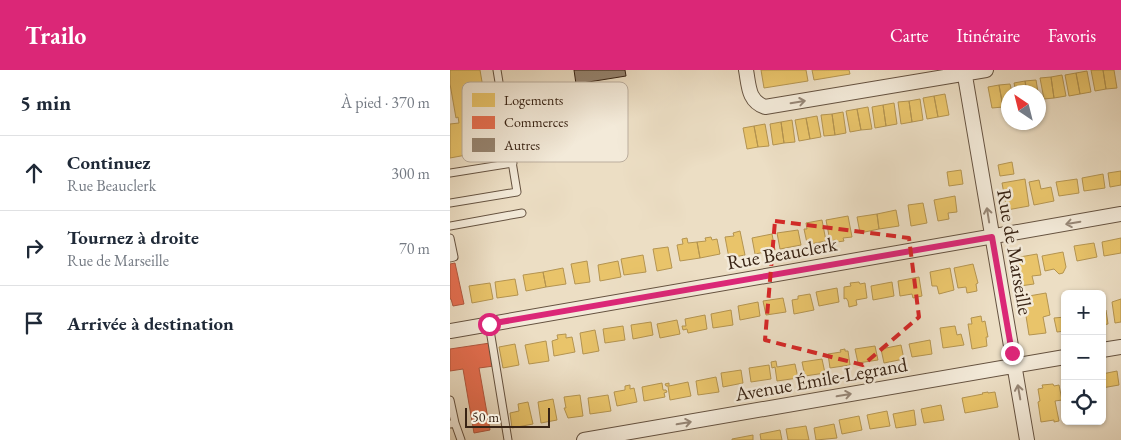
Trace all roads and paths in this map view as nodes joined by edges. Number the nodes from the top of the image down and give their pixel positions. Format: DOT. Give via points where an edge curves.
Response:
graph roads {
  1 [pos="746,70"];
  2 [pos="986,70"];
  3 [pos="964,72"];
  4 [pos="513,163"];
  5 [pos="450,173"];
  6 [pos="450,203"];
  7 [pos="522,213"];
  8 [pos="1121,214"];
  9 [pos="450,226"];
  10 [pos="992,237"];
  11 [pos="450,238"];
  12 [pos="450,258"];
  13 [pos="489,324"];
  14 [pos="450,331"];
  15 [pos="1121,347"];
  16 [pos="1106,349"];
  17 [pos="1061,358"];
  18 [pos="1014,366"];
  19 [pos="450,400"];
  20 [pos="452,423"];
  21 [pos="461,440"];
  22 [pos="508,440"];
  23 [pos="584,440"];
  24 [pos="1027,440"];
  1 -- 3 [label="street, one-way" via="753,99 765,107"];
  2 -- 3 [label="street"];
  10 -- 3 [label="street, Rue de Marseille, one-way"];
  4 -- 5 [label="lane"];
  4 -- 6 [label="lane" via="517,192"];
  7 -- 9 [label="lane"];
  8 -- 10 [label="street, Rue Beauclerk, one-way"];
  10 -- 13 [label="street, Rue Beauclerk"];
  10 -- 18 [label="street, Rue de Marseille"];
  11 -- 12 [label="lane" via="454,258"];
  13 -- 14 [label="street, Rue Beauclerk"];
  13 -- 22 [label="lane"];
  15 -- 16 [label="street"];
  17 -- 18 [label="street, Avenue Émile-Legrand"];
  23 -- 18 [label="street, Avenue Émile-Legrand, one-way"];
  24 -- 18 [label="street, Rue de Marseille, one-way"];
  19 -- 20 [label="lane"];
  20 -- 21 [label="lane"];
}
